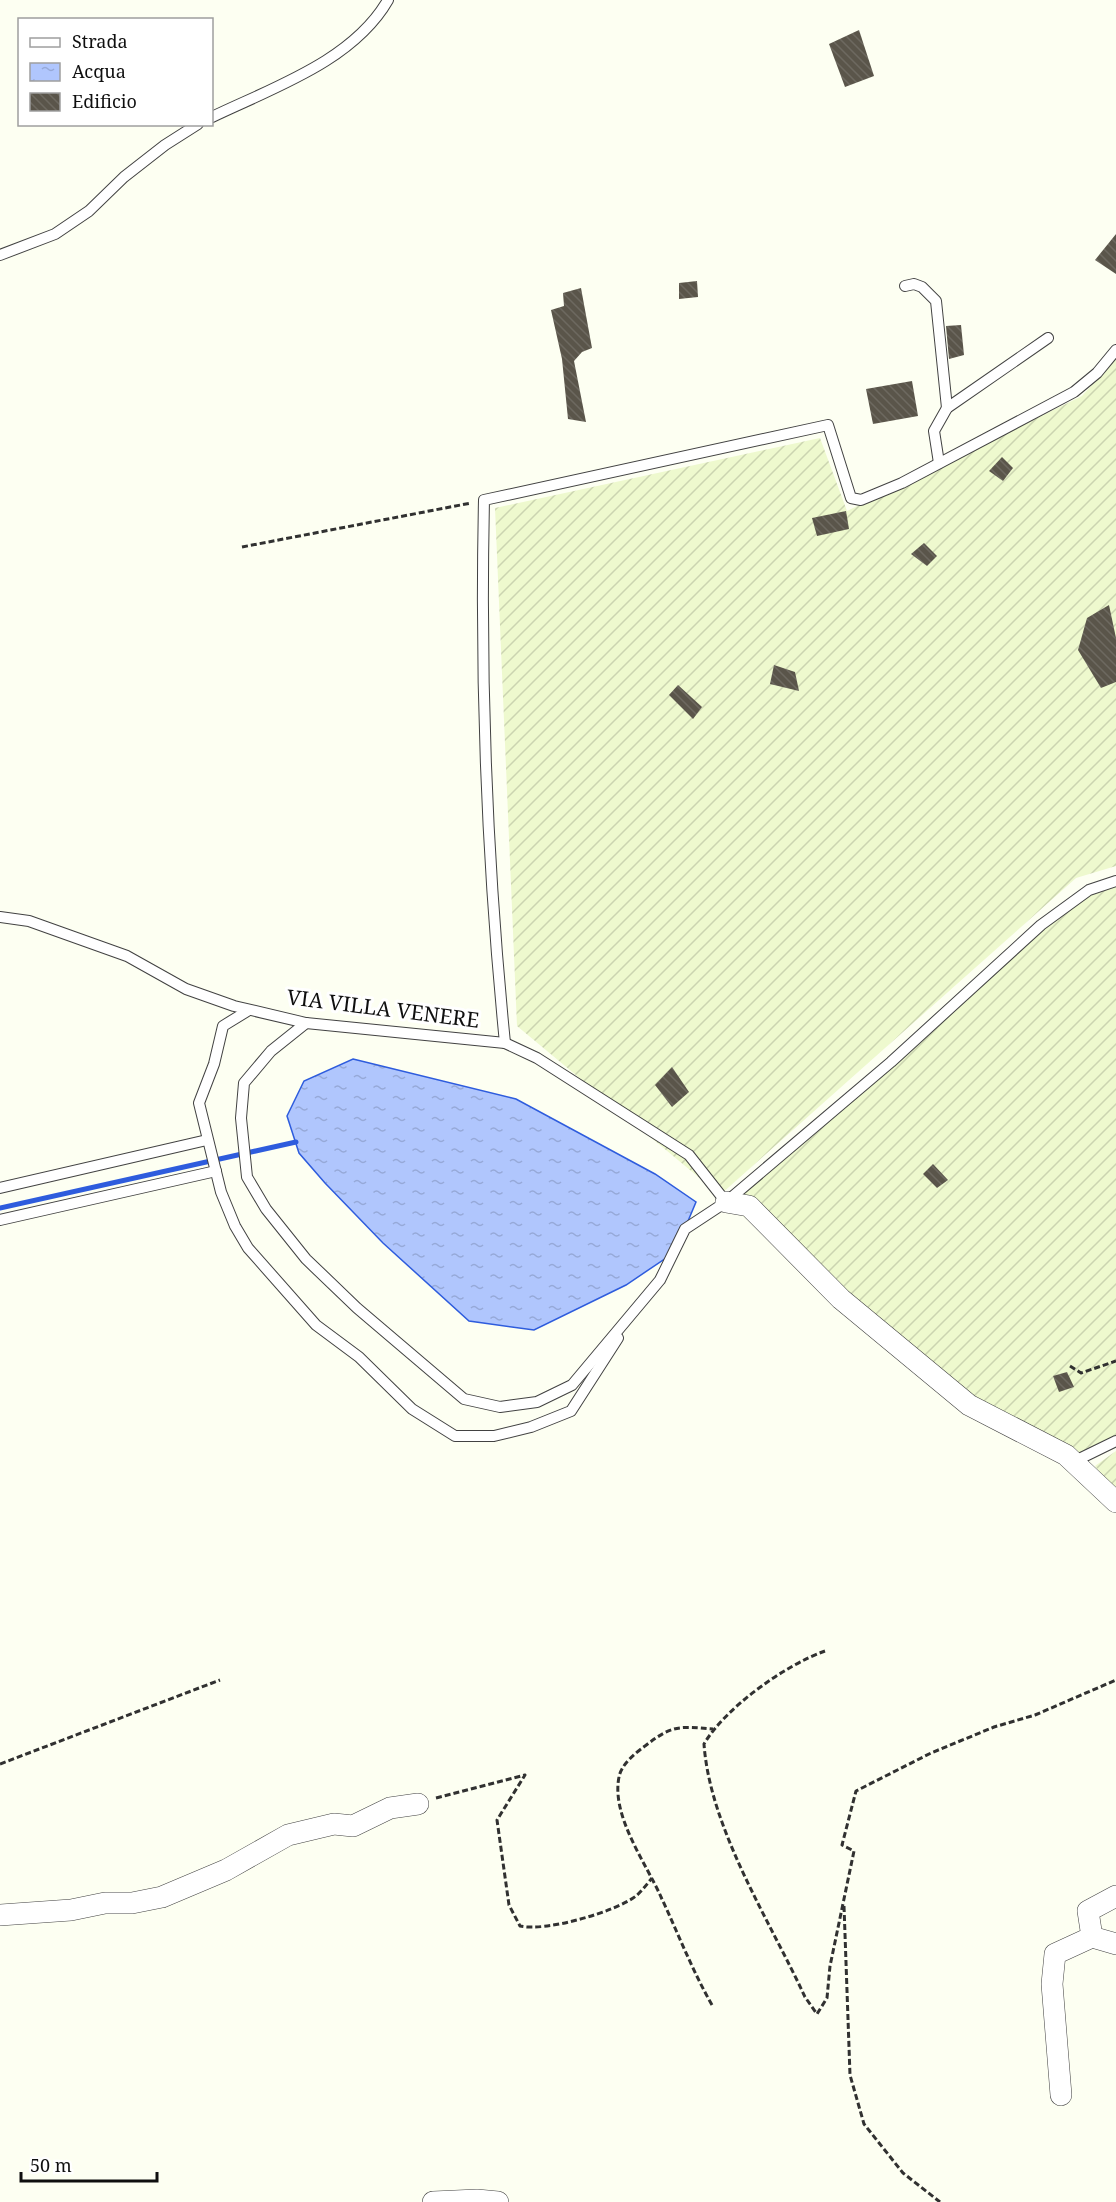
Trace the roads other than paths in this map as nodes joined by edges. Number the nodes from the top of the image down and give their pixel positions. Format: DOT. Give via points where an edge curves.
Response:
graph roads {
  1 [pos="388,0"];
  2 [pos="213,116"];
  3 [pos="195,126"];
  4 [pos="0,255"];
  5 [pos="905,286"];
  6 [pos="1048,338"];
  7 [pos="1116,350"];
  8 [pos="947,408"];
  9 [pos="939,463"];
  10 [pos="1116,881"];
  11 [pos="0,917"];
  12 [pos="249,1010"];
  13 [pos="306,1023"];
  14 [pos="505,1043"];
  15 [pos="207,1140"];
  16 [pos="215,1170"];
  17 [pos="0,1188"];
  18 [pos="726,1202"];
  19 [pos="0,1220"];
  20 [pos="632,1315"];
  21 [pos="1116,1441"];
  22 [pos="1075,1461"];
  23 [pos="1116,1502"];
  24 [pos="418,1804"];
  25 [pos="1116,1896"];
  26 [pos="0,1915"];
  27 [pos="1092,1937"];
  28 [pos="1116,1944"];
  29 [pos="1061,2095"];
  30 [pos="433,2202"];
  31 [pos="498,2202"];
  1 -- 2 [label="lane" via="360,34 339,51"];
  3 -- 4 [label="lane" via="124,177 89,212 55,234"];
  5 -- 8 [label="lane" via="922,287 936,301"];
  6 -- 8 [label="lane"];
  7 -- 9 [label="lane" via="1074,392"];
  8 -- 9 [label="lane" via="934,431"];
  9 -- 14 [label="lane" via="861,500 851,498 828,424 484,500 482,591 489,780 497,963"];
  10 -- 18 [label="lane" via="1089,890 1041,925 891,1062"];
  11 -- 12 [label="lane, VIA VILLA VENERE" via="29,921 127,956 186,989"];
  12 -- 13 [label="lane, VIA VILLA VENERE"];
  12 -- 15 [label="lane" via="223,1026 200,1103"];
  13 -- 14 [label="lane, VIA VILLA VENERE"];
  13 -- 20 [label="lane" via="271,1051 244,1083 241,1118 247,1178 306,1259 357,1308 464,1400 500,1407 537,1402 572,1385"];
  14 -- 18 [label="lane, VIA VILLA VENERE" via="537,1058 689,1155"];
  15 -- 16 [label="lane"];
  15 -- 17 [label="lane"];
  16 -- 19 [label="lane"];
  16 -- 20 [label="lane" via="236,1226 268,1272 316,1325 359,1357 412,1409 455,1436 494,1436 571,1411"];
  18 -- 20 [label="lane" via="685,1228 660,1280"];
  18 -- 22 [label="street" via="749,1206 841,1299 969,1405"];
  21 -- 22 [label="lane"];
  22 -- 23 [label="street"];
  24 -- 26 [label="street" via="390,1808 353,1826 334,1824 288,1835 264,1845 226,1870 162,1897"];
  25 -- 27 [label="street" via="1088,1911"];
  27 -- 28 [label="street"];
  27 -- 29 [label="street" via="1055,1954 1052,1984"];
  30 -- 31 [label="street"];
}
